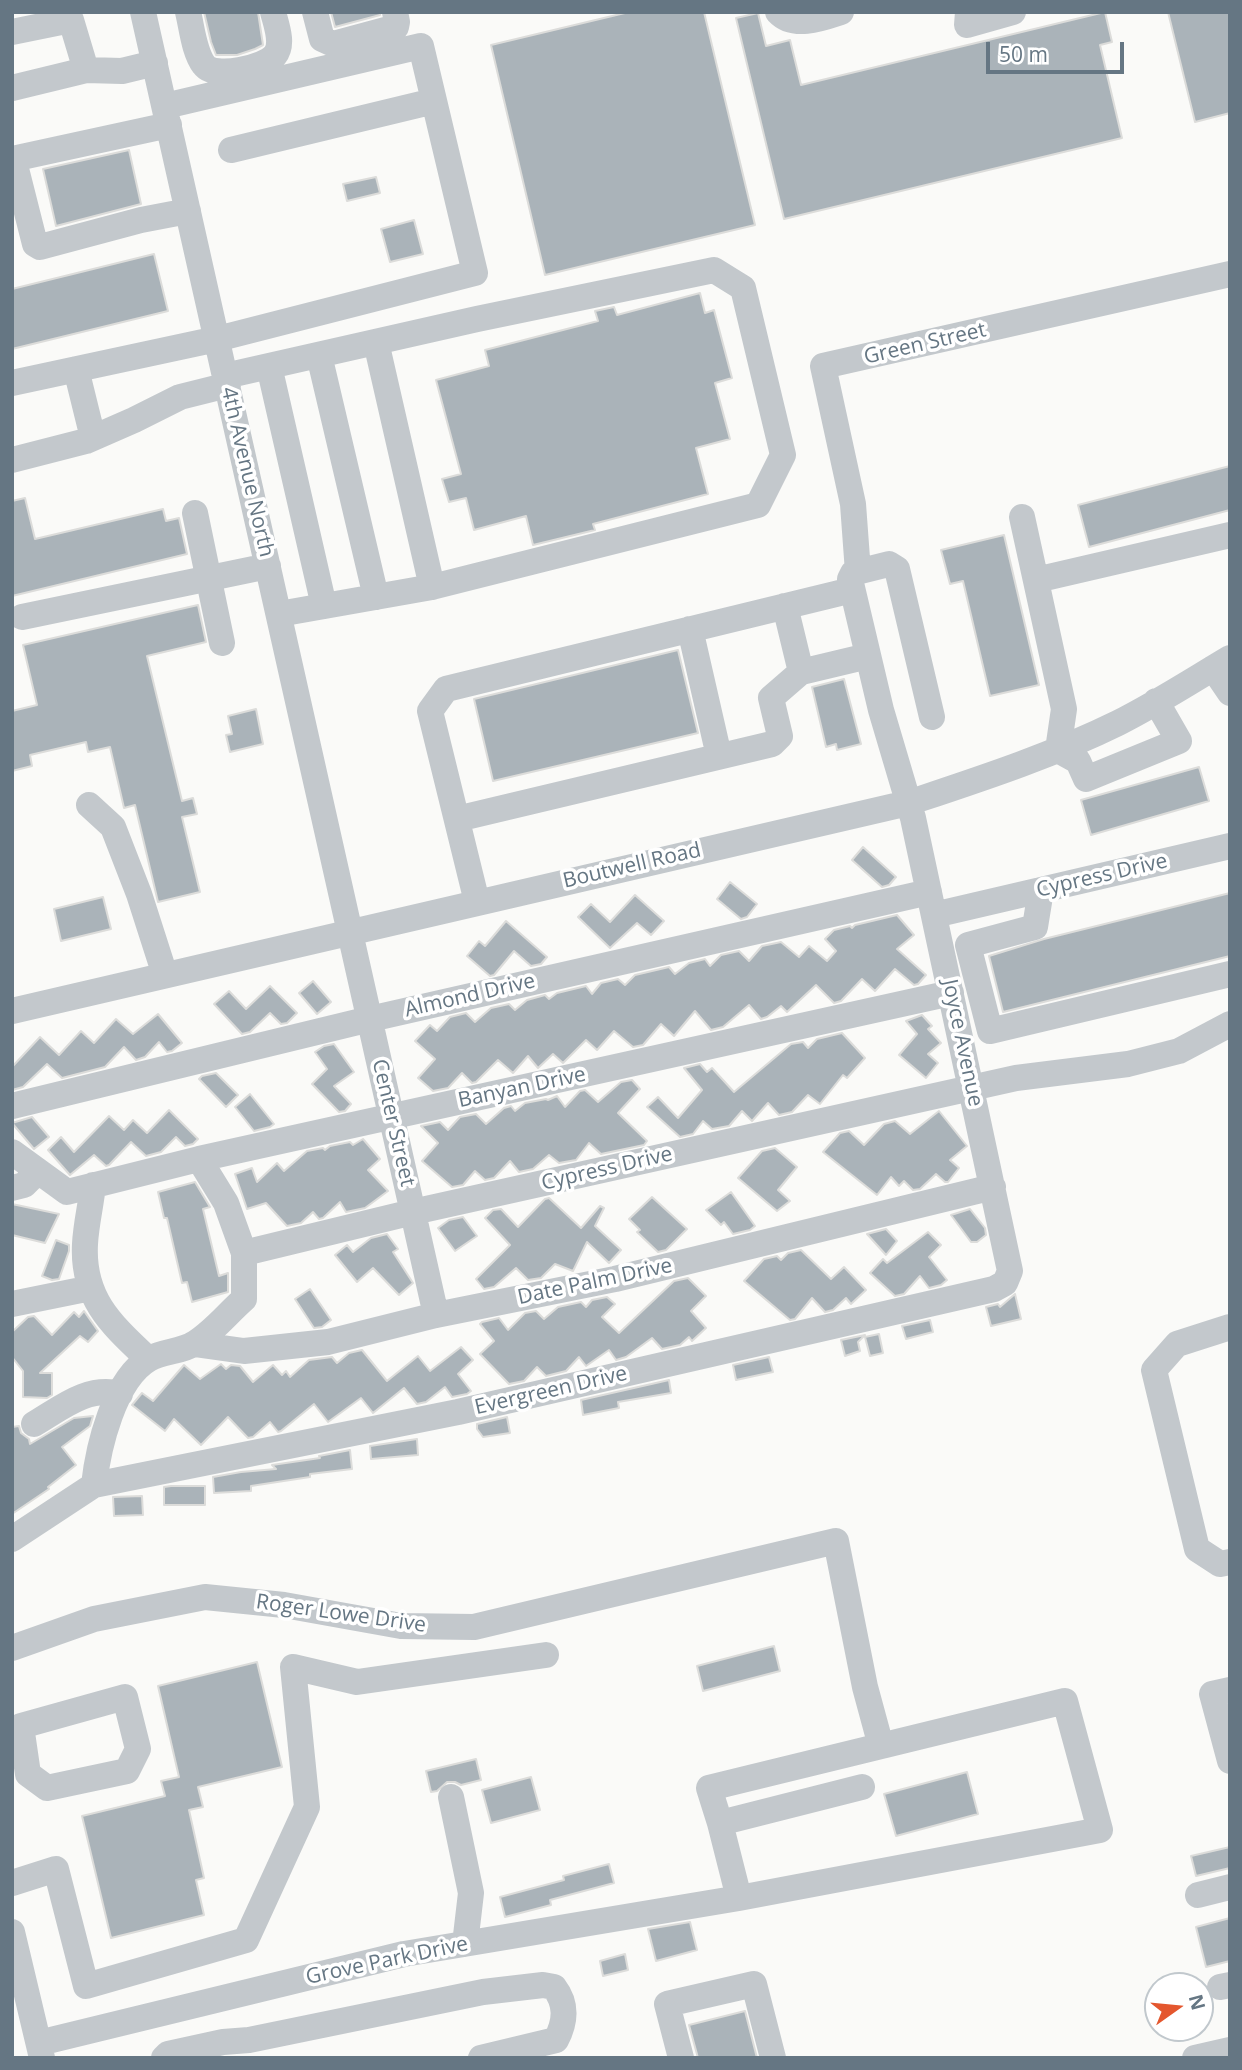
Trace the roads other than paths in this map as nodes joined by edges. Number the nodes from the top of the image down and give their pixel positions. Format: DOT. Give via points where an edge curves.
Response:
graph roads {
  1 [pos="143,12"];
  2 [pos="188,12"];
  3 [pos="274,12"];
  4 [pos="315,12"];
  5 [pos="395,12"];
  6 [pos="778,12"];
  7 [pos="841,12"];
  8 [pos="968,12"];
  9 [pos="1013,12"];
  10 [pos="12,32"];
  11 [pos="155,63"];
  12 [pos="86,70"];
  13 [pos="12,88"];
  14 [pos="434,101"];
  15 [pos="167,115"];
  16 [pos="231,150"];
  17 [pos="188,211"];
  18 [pos="1230,274"];
  19 [pos="217,339"];
  20 [pos="376,342"];
  21 [pos="318,355"];
  22 [pos="269,366"];
  23 [pos="76,369"];
  24 [pos="226,381"];
  25 [pos="12,383"];
  26 [pos="93,438"];
  27 [pos="12,460"];
  28 [pos="195,513"];
  29 [pos="1021,517"];
  30 [pos="1230,536"];
  31 [pos="268,566"];
  32 [pos="207,579"];
  33 [pos="1036,580"];
  34 [pos="855,581"];
  35 [pos="432,587"];
  36 [pos="376,597"];
  37 [pos="324,606"];
  38 [pos="785,606"];
  39 [pos="279,614"];
  40 [pos="22,617"];
  41 [pos="690,629"];
  42 [pos="222,643"];
  43 [pos="868,656"];
  44 [pos="1221,663"];
  45 [pos="801,672"];
  46 [pos="1230,693"];
  47 [pos="1156,701"];
  48 [pos="932,717"];
  49 [pos="1058,750"];
  50 [pos="719,756"];
  51 [pos="908,803"];
  52 [pos="89,805"];
  53 [pos="457,819"];
  54 [pos="1230,846"];
  55 [pos="1041,890"];
  56 [pos="477,902"];
  57 [pos="932,904"];
  58 [pos="350,931"];
  59 [pos="1230,974"];
  60 [pos="164,975"];
  61 [pos="951,993"];
  62 [pos="12,1011"];
  63 [pos="370,1019"];
  64 [pos="1230,1024"];
  65 [pos="971,1088"];
  66 [pos="12,1106"];
  67 [pos="392,1117"];
  68 [pos="12,1152"];
  69 [pos="200,1159"];
  70 [pos="37,1172"];
  71 [pos="93,1185"];
  72 [pos="993,1187"];
  73 [pos="12,1188"];
  74 [pos="413,1212"];
  75 [pos="244,1253"];
  76 [pos="1005,1283"];
  77 [pos="91,1288"];
  78 [pos="12,1304"];
  79 [pos="436,1315"];
  80 [pos="1230,1327"];
  81 [pos="194,1344"];
  82 [pos="148,1359"];
  83 [pos="120,1394"];
  84 [pos="34,1424"];
  85 [pos="94,1485"];
  86 [pos="12,1539"];
  87 [pos="1230,1562"];
  88 [pos="12,1648"];
  89 [pos="546,1655"];
  90 [pos="1230,1690"];
  91 [pos="881,1746"];
  92 [pos="1230,1760"];
  93 [pos="20,1776"];
  94 [pos="862,1787"];
  95 [pos="451,1797"];
  96 [pos="720,1823"];
  97 [pos="12,1884"];
  98 [pos="1230,1887"];
  99 [pos="1198,1895"];
  100 [pos="739,1898"];
  101 [pos="12,1932"];
  102 [pos="466,1944"];
  103 [pos="40,2050"];
  104 [pos="164,2058"];
  105 [pos="481,2058"];
  106 [pos="681,2058"];
  107 [pos="773,2058"];
  1 -- 11 [label="street, 4th Avenue North"];
  2 -- 3 [label="street" via="204,66 226,73 275,55 279,47"];
  4 -- 5 [label="street" via="323,39 333,44 396,27"];
  6 -- 7 [label="street" via="782,17 809,22"];
  8 -- 9 [label="street" via="967,25"];
  10 -- 12 [label="street" via="71,20"];
  11 -- 12 [label="street" via="122,71"];
  11 -- 15 [label="street, 4th Avenue North"];
  12 -- 13 [label="street"];
  14 -- 15 [label="street" via="421,46"];
  14 -- 16 [label="street"];
  14 -- 19 [label="street" via="475,273"];
  15 -- 17 [label="street, 4th Avenue North"];
  15 -- 17 [label="street" via="14,161 35,244 40,247"];
  17 -- 19 [label="street, 4th Avenue North"];
  18 -- 34 [label="street, Green Street" via="823,366 853,504"];
  19 -- 23 [label="street"];
  19 -- 24 [label="street, 4th Avenue North"];
  20 -- 21 [label="street"];
  20 -- 35 [label="street"];
  20 -- 35 [label="street" via="714,270 743,288 783,455 758,505"];
  21 -- 22 [label="street"];
  21 -- 36 [label="street"];
  22 -- 24 [label="street"];
  22 -- 37 [label="street"];
  23 -- 25 [label="street"];
  23 -- 26 [label="street"];
  24 -- 26 [label="street"];
  24 -- 31 [label="street, 4th Avenue North"];
  26 -- 27 [label="street"];
  28 -- 32 [label="street"];
  29 -- 33 [label="street"];
  30 -- 33 [label="street"];
  31 -- 32 [label="street"];
  31 -- 39 [label="street, 4th Avenue North"];
  32 -- 40 [label="street"];
  32 -- 42 [label="street"];
  33 -- 49 [label="street" via="1064,709"];
  34 -- 38 [label="street"];
  34 -- 43 [label="street, Joyce Avenue"];
  34 -- 48 [label="street" via="890,564 897,569"];
  35 -- 36 [label="street"];
  36 -- 37 [label="street"];
  37 -- 39 [label="street"];
  38 -- 41 [label="street"];
  38 -- 45 [label="street"];
  39 -- 58 [label="street, 4th Avenue North"];
  41 -- 50 [label="street"];
  41 -- 53 [label="street" via="446,689 430,711"];
  43 -- 45 [label="street"];
  43 -- 51 [label="street, Joyce Avenue"];
  44 -- 46 [label="street"];
  44 -- 47 [label="street, Boutwell Road"];
  45 -- 50 [label="street" via="771,698 780,736 772,744"];
  47 -- 49 [label="street, Boutwell Road"];
  47 -- 49 [label="street" via="1179,741 1086,779 1078,761"];
  49 -- 51 [label="street, Boutwell Road"];
  50 -- 53 [label="street"];
  51 -- 56 [label="street, Boutwell Road"];
  51 -- 57 [label="street, Joyce Avenue"];
  52 -- 60 [label="street" via="113,827"];
  53 -- 56 [label="street"];
  54 -- 55 [label="street, Cypress Drive"];
  55 -- 57 [label="street, Cypress Drive"];
  55 -- 59 [label="street" via="1035,927 968,945 990,1031"];
  56 -- 58 [label="street, Boutwell Road"];
  57 -- 61 [label="street, Joyce Avenue"];
  57 -- 63 [label="street, Almond Drive"];
  58 -- 60 [label="street, Boutwell Road"];
  58 -- 63 [label="street, Center Street"];
  60 -- 62 [label="street, Boutwell Road"];
  61 -- 65 [label="street, Joyce Avenue"];
  61 -- 67 [label="street, Banyan Drive"];
  63 -- 66 [label="street, Almond Drive"];
  63 -- 67 [label="street, Center Street"];
  64 -- 65 [label="street, Cypress Drive" via="1179,1051 1128,1064"];
  65 -- 72 [label="street, Joyce Avenue"];
  65 -- 74 [label="street, Cypress Drive"];
  67 -- 69 [label="street, Banyan Drive"];
  67 -- 74 [label="street, Center Street"];
  68 -- 70 [label="street, Banyan Drive"];
  69 -- 71 [label="street, Banyan Drive"];
  69 -- 75 [label="street" via="226,1203"];
  70 -- 71 [label="street, Banyan Drive" via="68,1192"];
  70 -- 73 [label="street" via="24,1185"];
  71 -- 77 [label="street" via="85,1242"];
  72 -- 76 [label="street, Joyce Avenue" via="1010,1271"];
  72 -- 79 [label="street, Date Palm Drive" via="615,1279"];
  74 -- 75 [label="street, Cypress Drive"];
  74 -- 79 [label="street, Center Street"];
  75 -- 81 [label="street" via="244,1299"];
  76 -- 85 [label="street, Evergreen Drive" via="472,1409"];
  77 -- 78 [label="street"];
  77 -- 82 [label="street" via="103,1314"];
  79 -- 81 [label="street, Date Palm Drive" via="328,1342 244,1351"];
  80 -- 87 [label="street" via="1177,1344 1154,1370 1198,1549 1220,1564"];
  81 -- 82 [label="street"];
  82 -- 83 [label="street"];
  83 -- 84 [label="street" via="109,1391 81,1396"];
  83 -- 85 [label="street" via="102,1439"];
  85 -- 86 [label="street"];
  88 -- 91 [label="street, Roger Lowe Drive" via="94,1619 205,1597 284,1605 401,1626 474,1627 836,1541"];
  89 -- 97 [label="street" via="357,1682 293,1667 307,1807 246,1940 86,1986 56,1869"];
  90 -- 92 [label="street" via="1212,1694"];
  91 -- 96 [label="street" via="709,1788"];
  91 -- 100 [label="street, Grove Park Drive" via="1065,1702 1100,1830"];
  93 -- 93 [label="street" via="47,1788 127,1771 138,1749 125,1697 22,1726"];
  94 -- 96 [label="street"];
  95 -- 102 [label="street" via="471,1893"];
  96 -- 100 [label="street"];
  98 -- 99 [label="street"];
  100 -- 102 [label="street, Grove Park Drive"];
  101 -- 103 [label="street"];
  102 -- 103 [label="street, Grove Park Drive" via="404,1954"];
  104 -- 105 [label="street" via="223,2042 483,1992 554,1987 564,2006 564,2026 556,2040"];
  106 -- 107 [label="street" via="667,2004 754,1984"];
}
